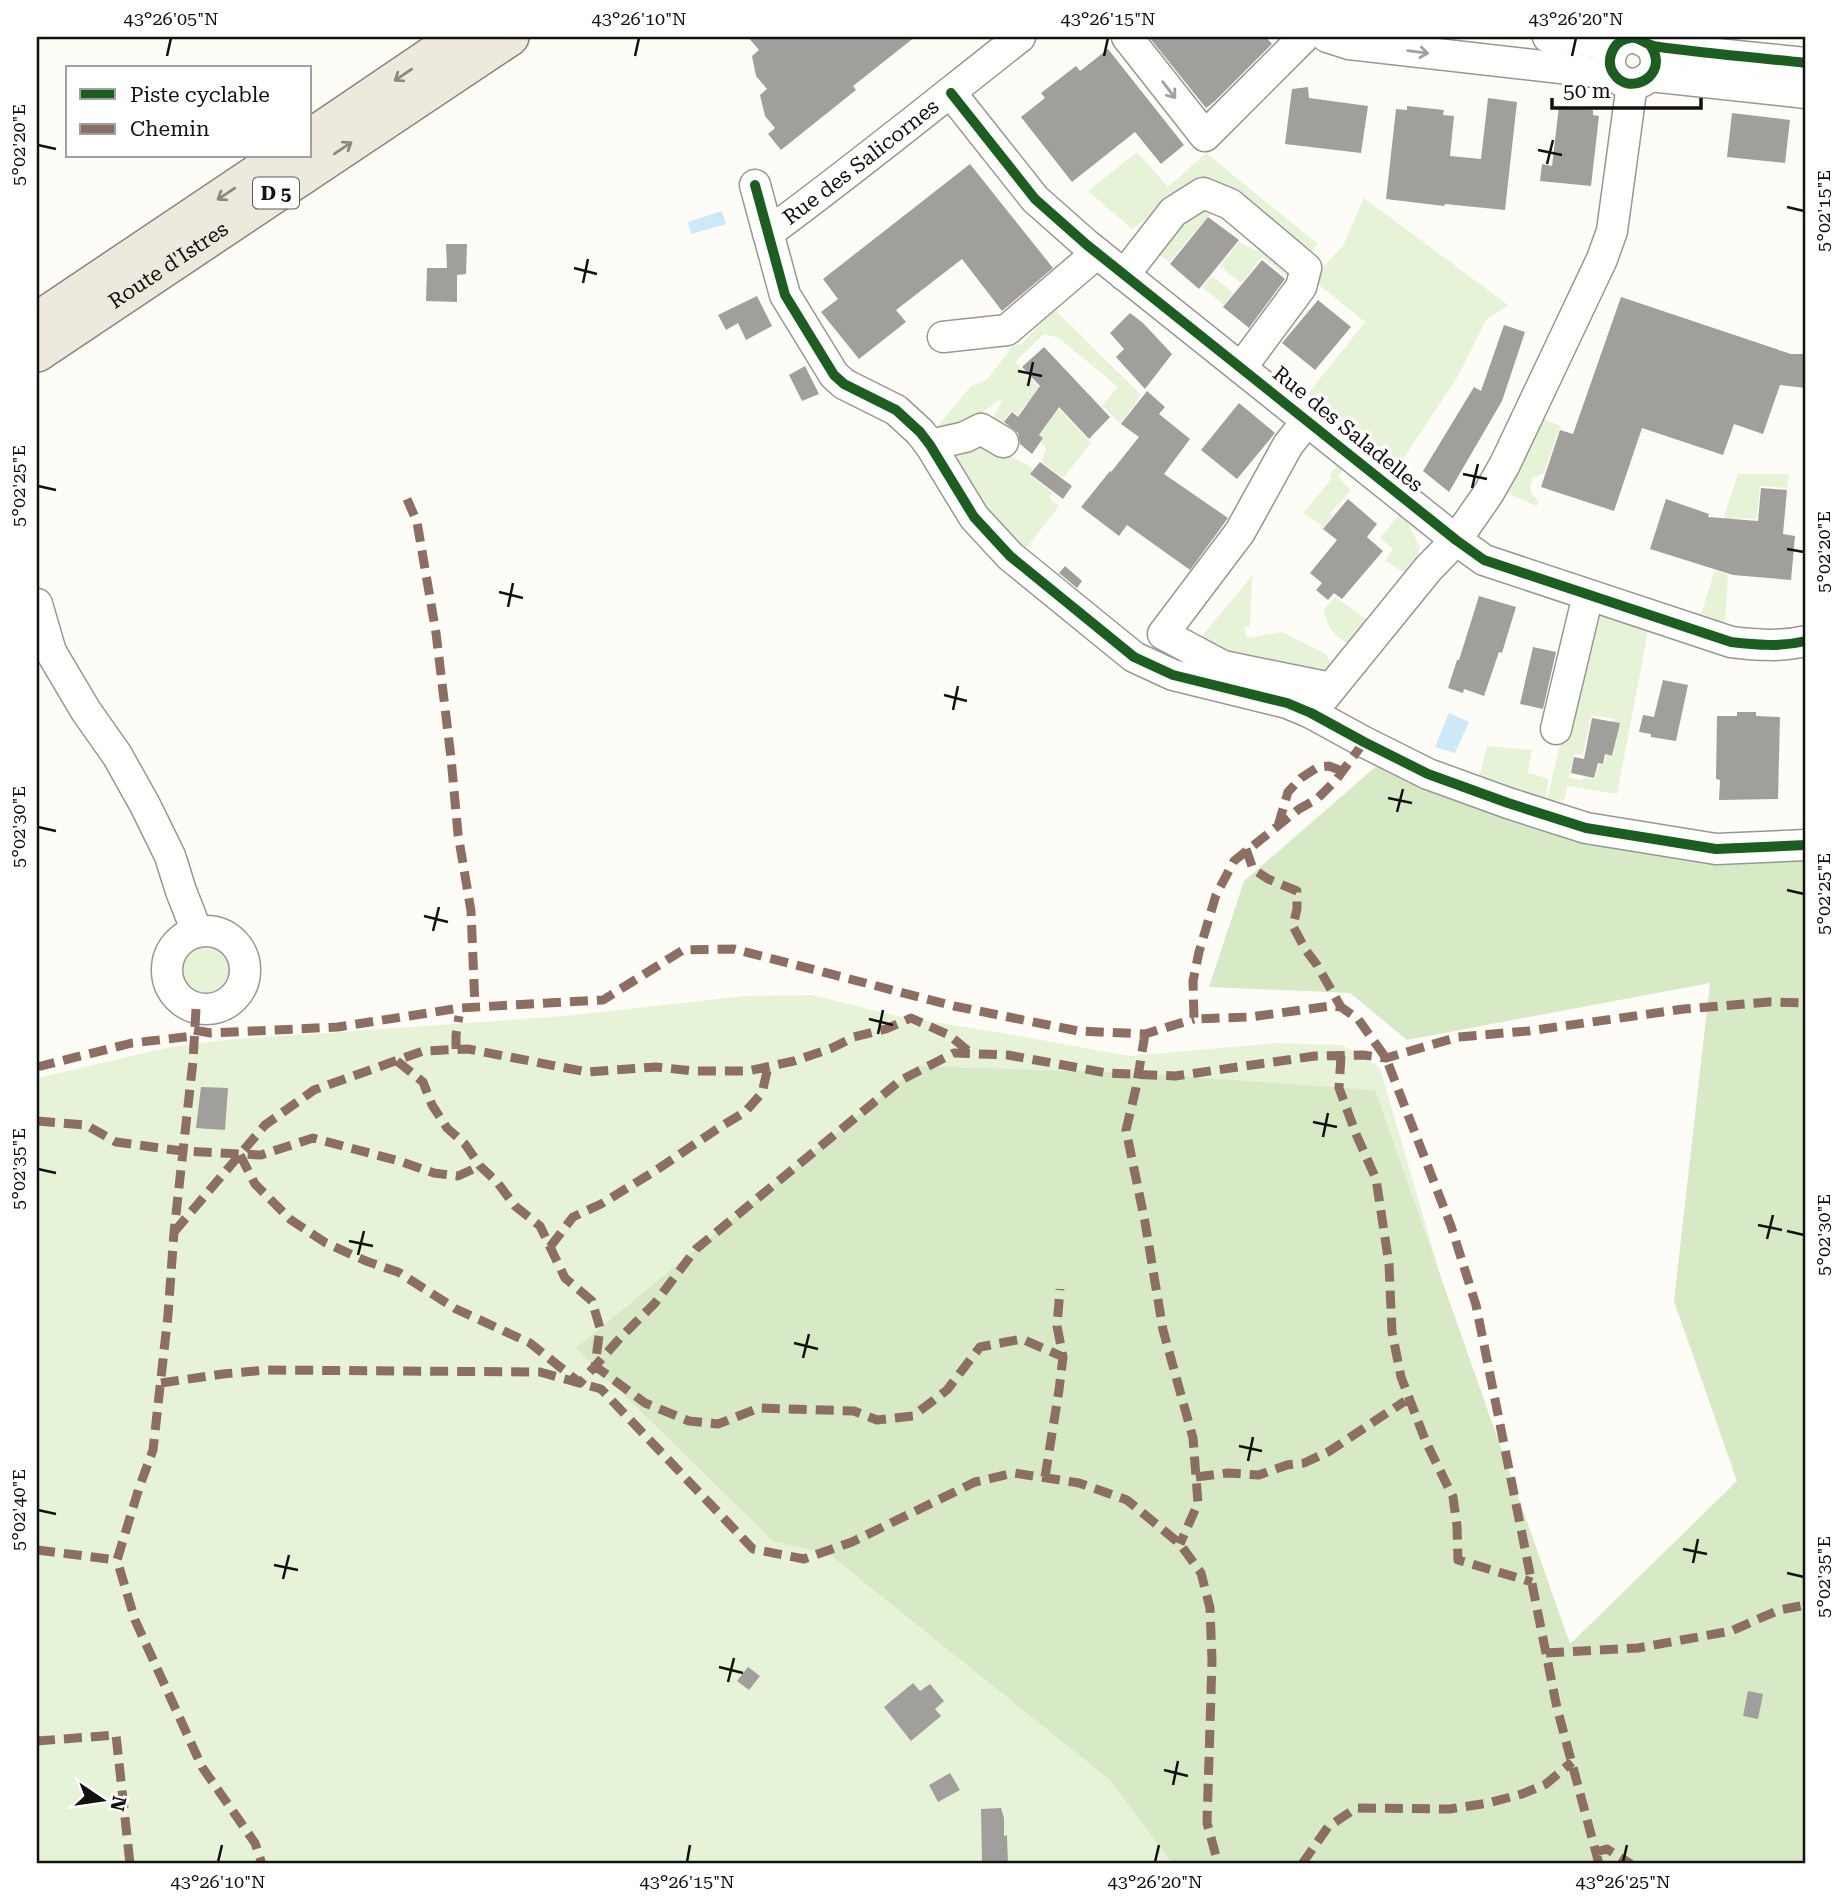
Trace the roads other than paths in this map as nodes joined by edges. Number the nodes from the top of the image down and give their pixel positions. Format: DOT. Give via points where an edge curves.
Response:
graph roads {
  1 [pos="459,37"];
  2 [pos="510,37"];
  3 [pos="1020,37"];
  4 [pos="1127,37"];
  5 [pos="1304,37"];
  6 [pos="1327,37"];
  7 [pos="1548,37"];
  8 [pos="1636,41"];
  9 [pos="1806,63"];
  10 [pos="1632,78"];
  11 [pos="951,93"];
  12 [pos="1806,93"];
  13 [pos="312,137"];
  14 [pos="280,158"];
  15 [pos="755,185"];
  16 [pos="768,233"];
  17 [pos="1097,253"];
  18 [pos="1124,275"];
  19 [pos="37,321"];
  20 [pos="943,337"];
  21 [pos="37,353"];
  22 [pos="1241,368"];
  23 [pos="1307,421"];
  24 [pos="1003,442"];
  25 [pos="930,445"];
  26 [pos="1456,540"];
  27 [pos="1588,595"];
  28 [pos="37,604"];
  29 [pos="1806,641"];
  30 [pos="1331,688"];
  31 [pos="1311,713"];
  32 [pos="1556,729"];
  33 [pos="1806,845"];
  34 [pos="197,932"];
  1 -- 13 [label="main road, one-way"];
  21 -- 2 [label="main road, Route d'Istres / D 5, one-way"];
  3 -- 11 [label="street, Rue des Salicornes"];
  4 -- 5 [label="street, one-way" via="1205,136"];
  6 -- 10 [label="street, one-way" via="1349,44"];
  7 -- 8 [label="street"];
  8 -- 9 [label="street"];
  8 -- 10 [label="street" via="1655,55 1655,66"];
  8 -- 10 [label="street" via="1611,53 1610,63"];
  10 -- 12 [label="street"];
  10 -- 26 [label="street" via="1612,231 1602,259 1505,464"];
  11 -- 16 [label="street, Rue des Salicornes"];
  11 -- 17 [label="street, Rue des Saladelles" via="1035,199"];
  14 -- 19 [label="main road, Route d'Istres / D 5, one-way"];
  15 -- 16 [label="street"];
  16 -- 25 [label="street" via="785,295 834,374 897,410"];
  17 -- 18 [label="street, Rue des Saladelles"];
  17 -- 20 [label="street" via="1007,330"];
  18 -- 22 [label="street, Rue des Saladelles"];
  18 -- 22 [label="street" via="1173,212 1203,192 1230,204 1306,268 1301,287"];
  22 -- 23 [label="street, Rue des Saladelles"];
  23 -- 26 [label="street, Rue des Saladelles"];
  23 -- 30 [label="street" via="1288,445 1240,532 1163,634 1223,666"];
  24 -- 25 [label="street" via="981,429"];
  25 -- 31 [label="street" via="974,517 1010,556 1134,657 1173,675"];
  26 -- 27 [label="street, Rue des Saladelles" via="1484,560"];
  26 -- 30 [label="street"];
  27 -- 29 [label="street, Rue des Saladelles" via="1731,642"];
  27 -- 32 [label="street"];
  28 -- 34 [label="street" via="51,652 117,755 170,856"];
  30 -- 31 [label="street"];
  31 -- 33 [label="street" via="1428,774 1586,828 1716,849"];
}
